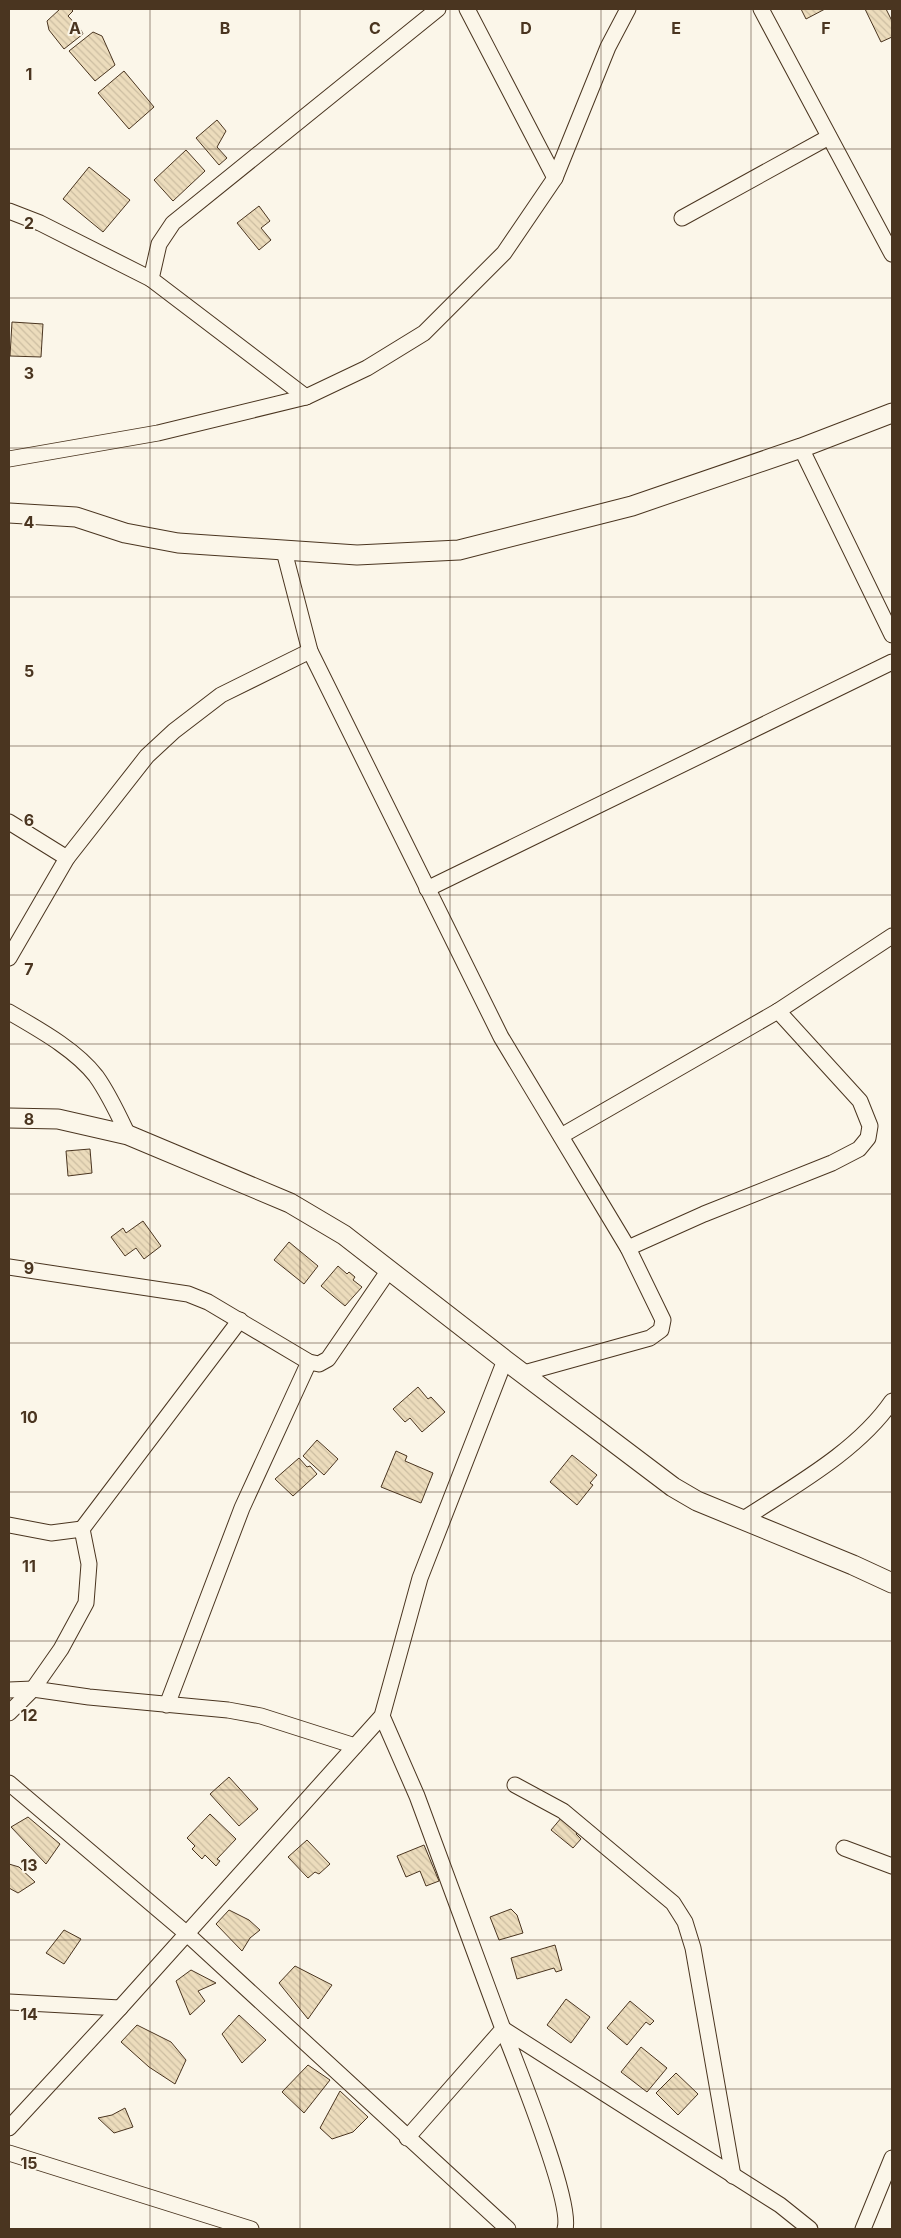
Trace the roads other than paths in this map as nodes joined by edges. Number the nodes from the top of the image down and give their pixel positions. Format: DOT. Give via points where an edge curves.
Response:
graph roads {
  1 [pos="438,9"];
  2 [pos="467,9"];
  3 [pos="628,9"];
  4 [pos="761,9"];
  5 [pos="829,137"];
  6 [pos="555,178"];
  7 [pos="9,211"];
  8 [pos="682,218"];
  9 [pos="892,254"];
  10 [pos="151,279"];
  11 [pos="306,397"];
  12 [pos="892,413"];
  13 [pos="801,448"];
  14 [pos="9,459"];
  15 [pos="9,513"];
  16 [pos="284,551"];
  17 [pos="892,635"];
  18 [pos="310,651"];
  19 [pos="892,662"];
  20 [pos="9,822"];
  21 [pos="67,858"];
  22 [pos="428,888"];
  23 [pos="892,936"];
  24 [pos="9,958"];
  25 [pos="778,1011"];
  26 [pos="9,1012"];
  27 [pos="9,1118"];
  28 [pos="128,1134"];
  29 [pos="561,1136"];
  30 [pos="628,1248"];
  31 [pos="9,1267"];
  32 [pos="389,1270"];
  33 [pos="240,1320"];
  34 [pos="505,1360"];
  35 [pos="309,1362"];
  36 [pos="524,1373"];
  37 [pos="892,1401"];
  38 [pos="742,1520"];
  39 [pos="9,1525"];
  40 [pos="82,1529"];
  41 [pos="892,1583"];
  42 [pos="33,1689"];
  43 [pos="9,1690"];
  44 [pos="167,1704"];
  45 [pos="9,1713"];
  46 [pos="382,1716"];
  47 [pos="355,1746"];
  48 [pos="9,1783"];
  49 [pos="516,1785"];
  50 [pos="844,1848"];
  51 [pos="892,1866"];
  52 [pos="186,1933"];
  53 [pos="9,2002"];
  54 [pos="120,2008"];
  55 [pos="503,2029"];
  56 [pos="9,2128"];
  57 [pos="407,2138"];
  58 [pos="9,2153"];
  59 [pos="892,2158"];
  60 [pos="733,2176"];
  61 [pos="251,2229"];
  62 [pos="508,2229"];
  63 [pos="565,2229"];
  64 [pos="810,2229"];
  65 [pos="863,2229"];
  1 -- 10 [label="street" via="173,223 159,244"];
  2 -- 6 [label="street"];
  3 -- 6 [label="street" via="608,47"];
  4 -- 5 [label="street"];
  5 -- 8 [label="street"];
  5 -- 9 [label="street"];
  6 -- 11 [label="street" via="504,253 424,333 367,368"];
  7 -- 10 [label="street" via="40,223"];
  10 -- 11 [label="street"];
  11 -- 14 [label="street" via="158,433"];
  12 -- 13 [label="street"];
  13 -- 16 [label="street" via="632,506 459,550 357,555"];
  13 -- 17 [label="street"];
  15 -- 16 [label="street" via="76,517 125,534 178,543"];
  16 -- 18 [label="street"];
  18 -- 21 [label="street" via="221,695 174,731 147,756"];
  18 -- 22 [label="street"];
  19 -- 22 [label="street"];
  20 -- 21 [label="street"];
  21 -- 24 [label="street"];
  22 -- 29 [label="street" via="501,1038"];
  23 -- 25 [label="street"];
  25 -- 29 [label="street"];
  25 -- 30 [label="street" via="860,1101 870,1126 868,1138 859,1148 832,1164 704,1214"];
  26 -- 28 [label="street" via="71,1052 95,1075 113,1102"];
  27 -- 28 [label="street" via="58,1119"];
  28 -- 32 [label="street" via="290,1203 344,1235"];
  29 -- 30 [label="street"];
  30 -- 36 [label="street" via="661,1314 661,1330 650,1338"];
  31 -- 33 [label="street" via="188,1294"];
  32 -- 34 [label="street"];
  32 -- 35 [label="street" via="328,1359 319,1364"];
  33 -- 35 [label="street"];
  33 -- 40 [label="street"];
  34 -- 36 [label="street"];
  34 -- 46 [label="street" via="420,1578"];
  35 -- 44 [label="street" via="242,1508"];
  36 -- 38 [label="street" via="673,1487"];
  37 -- 38 [label="street" via="875,1423 845,1449"];
  38 -- 41 [label="street"];
  39 -- 40 [label="street" via="51,1534"];
  40 -- 42 [label="street" via="89,1564 86,1603 61,1649"];
  42 -- 43 [label="street"];
  42 -- 44 [label="street"];
  42 -- 45 [label="street"];
  44 -- 47 [label="street" via="261,1716"];
  46 -- 47 [label="street"];
  46 -- 55 [label="street" via="417,1796"];
  47 -- 52 [label="street"];
  48 -- 52 [label="street"];
  49 -- 60 [label="street" via="563,1811 673,1903 685,1922 698,1976"];
  50 -- 51 [label="street"];
  52 -- 54 [label="street"];
  52 -- 57 [label="street"];
  53 -- 54 [label="street"];
  54 -- 56 [label="street"];
  55 -- 57 [label="street"];
  55 -- 60 [label="street"];
  55 -- 63 [label="street" via="562,2196"];
  57 -- 62 [label="street"];
  58 -- 61 [label="street"];
  59 -- 65 [label="street"];
  60 -- 64 [label="street" via="780,2205"];
}
